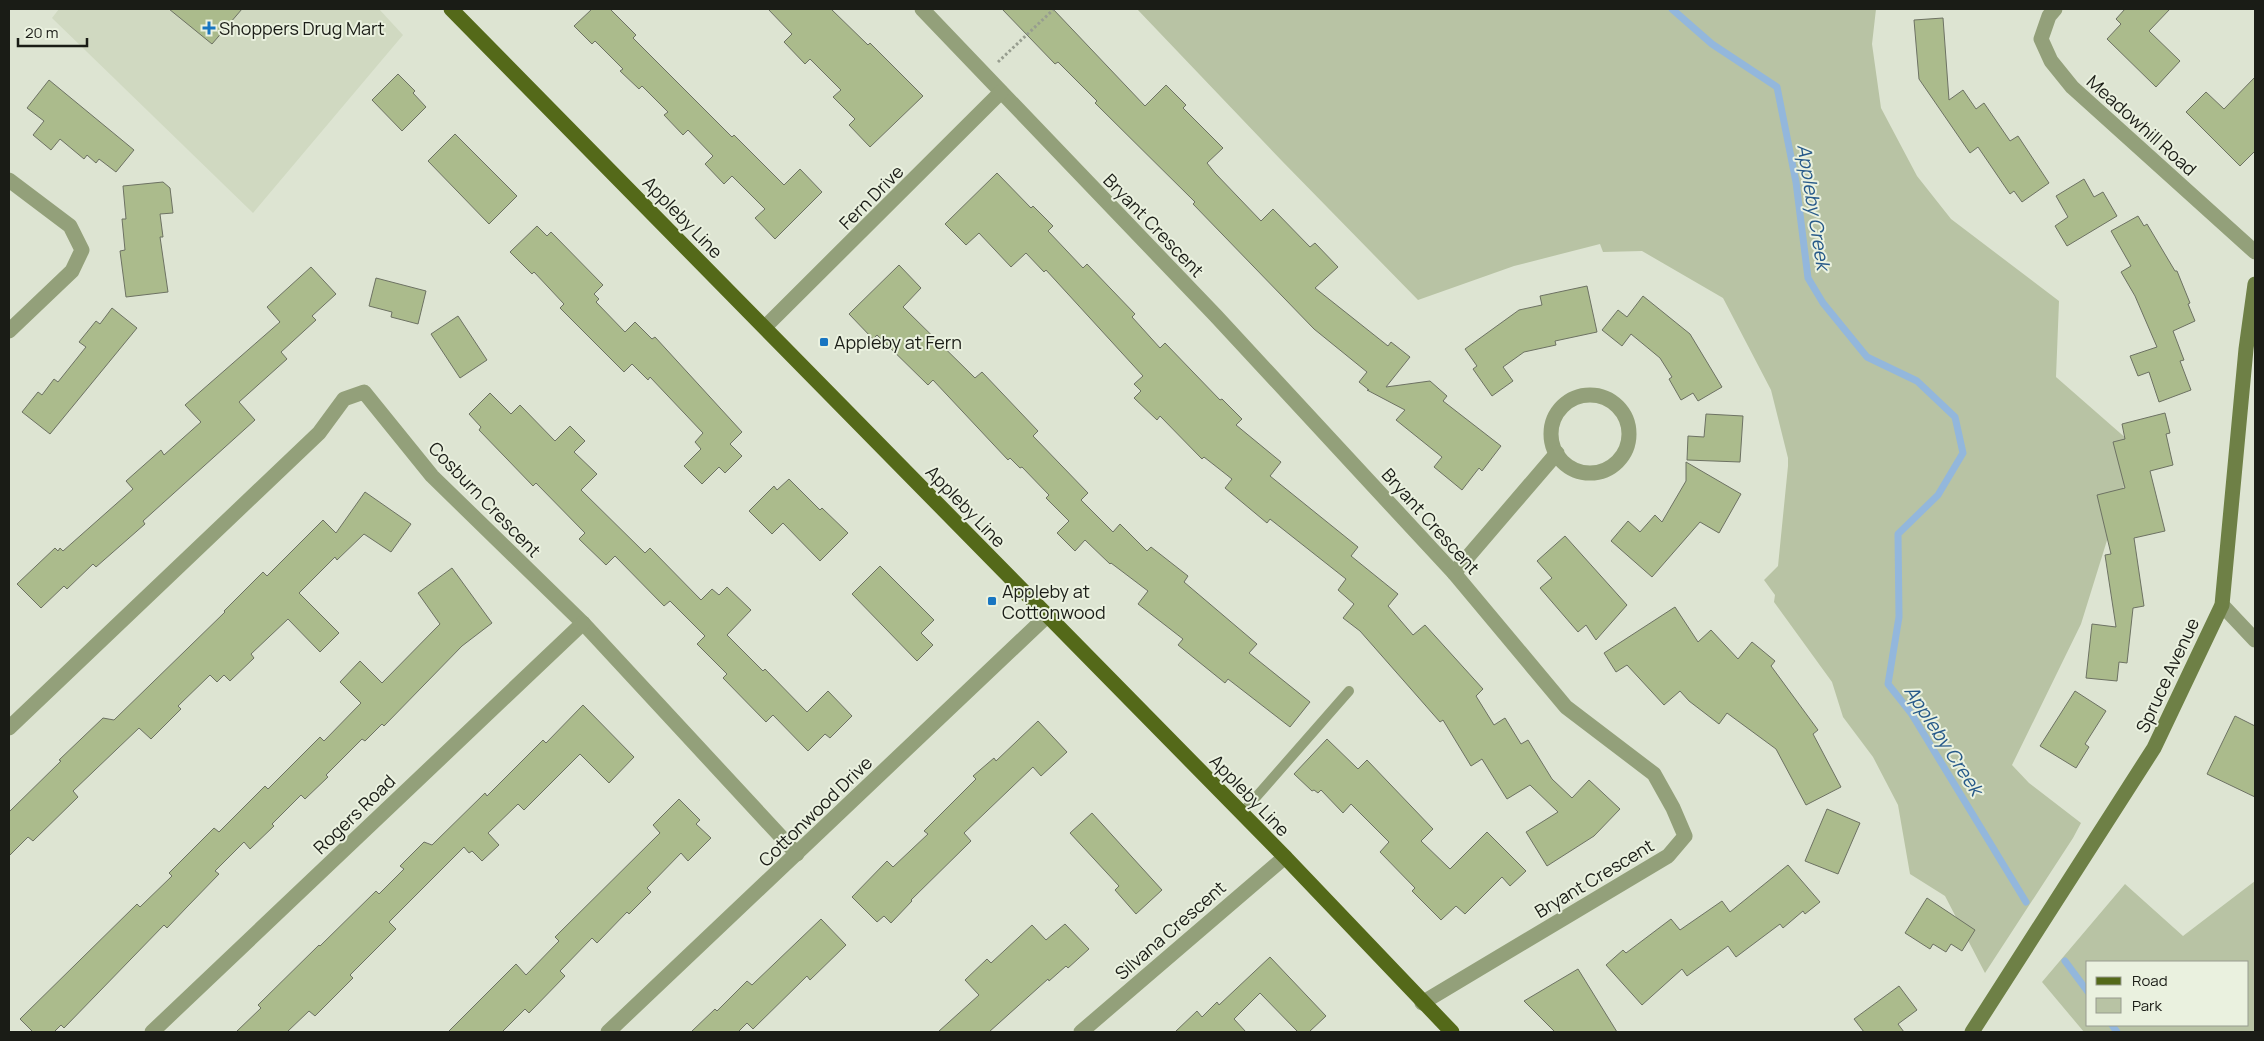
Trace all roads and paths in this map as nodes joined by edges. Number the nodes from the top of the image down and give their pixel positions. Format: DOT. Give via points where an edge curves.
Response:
graph roads {
  1 [pos="451,9"];
  2 [pos="922,9"];
  3 [pos="1054,9"];
  4 [pos="2055,9"];
  5 [pos="986,74"];
  6 [pos="1001,92"];
  7 [pos="9,180"];
  8 [pos="2255,252"];
  9 [pos="2255,284"];
  10 [pos="765,327"];
  11 [pos="9,331"];
  12 [pos="1557,454"];
  13 [pos="1454,573"];
  14 [pos="2222,605"];
  15 [pos="1048,615"];
  16 [pos="582,623"];
  17 [pos="2255,640"];
  18 [pos="1349,691"];
  19 [pos="9,728"];
  20 [pos="1242,813"];
  21 [pos="797,854"];
  22 [pos="1285,857"];
  23 [pos="1422,1003"];
  24 [pos="152,1032"];
  25 [pos="608,1032"];
  26 [pos="1081,1032"];
  27 [pos="1452,1032"];
  28 [pos="1972,1032"];
  1 -- 10 [label="main road, Appleby Line"];
  2 -- 5 [label="street, Bryant Crescent"];
  3 -- 5 [label="path"];
  4 -- 8 [label="street, Meadowhill Road" via="2041,39 2051,61 2072,87"];
  5 -- 6 [label="street, Bryant Crescent"];
  6 -- 10 [label="street, Fern Drive"];
  6 -- 13 [label="street, Bryant Crescent" via="1216,316"];
  7 -- 11 [label="street" via="70,226 82,250 72,271"];
  9 -- 14 [label="street, Spruce Avenue"];
  10 -- 15 [label="main road, Appleby Line"];
  12 -- 12 [label="street" via="1565,464 1588,473 1601,472 1612,466 1622,457 1628,440 1627,421 1621,410 1612,401 1587,395 1563,406 1552,428 1552,442"];
  12 -- 13 [label="street"];
  13 -- 23 [label="street, Bryant Crescent" via="1566,707 1654,774 1685,836 1668,856"];
  14 -- 17 [label="street"];
  14 -- 28 [label="street, Spruce Avenue" via="2154,748"];
  15 -- 20 [label="main road, Appleby Line"];
  15 -- 21 [label="street, Cottonwood Drive"];
  16 -- 19 [label="street, Cosburn Crescent" via="432,476 364,392 344,399 319,433"];
  16 -- 21 [label="street, Cosburn Crescent"];
  16 -- 24 [label="street, Rogers Road"];
  18 -- 20 [label="lane"];
  20 -- 22 [label="main road, Appleby Line"];
  21 -- 25 [label="street, Cottonwood Drive"];
  22 -- 23 [label="main road, Appleby Line"];
  22 -- 26 [label="street, Silvana Crescent"];
  23 -- 27 [label="main road, Appleby Line"];
}
